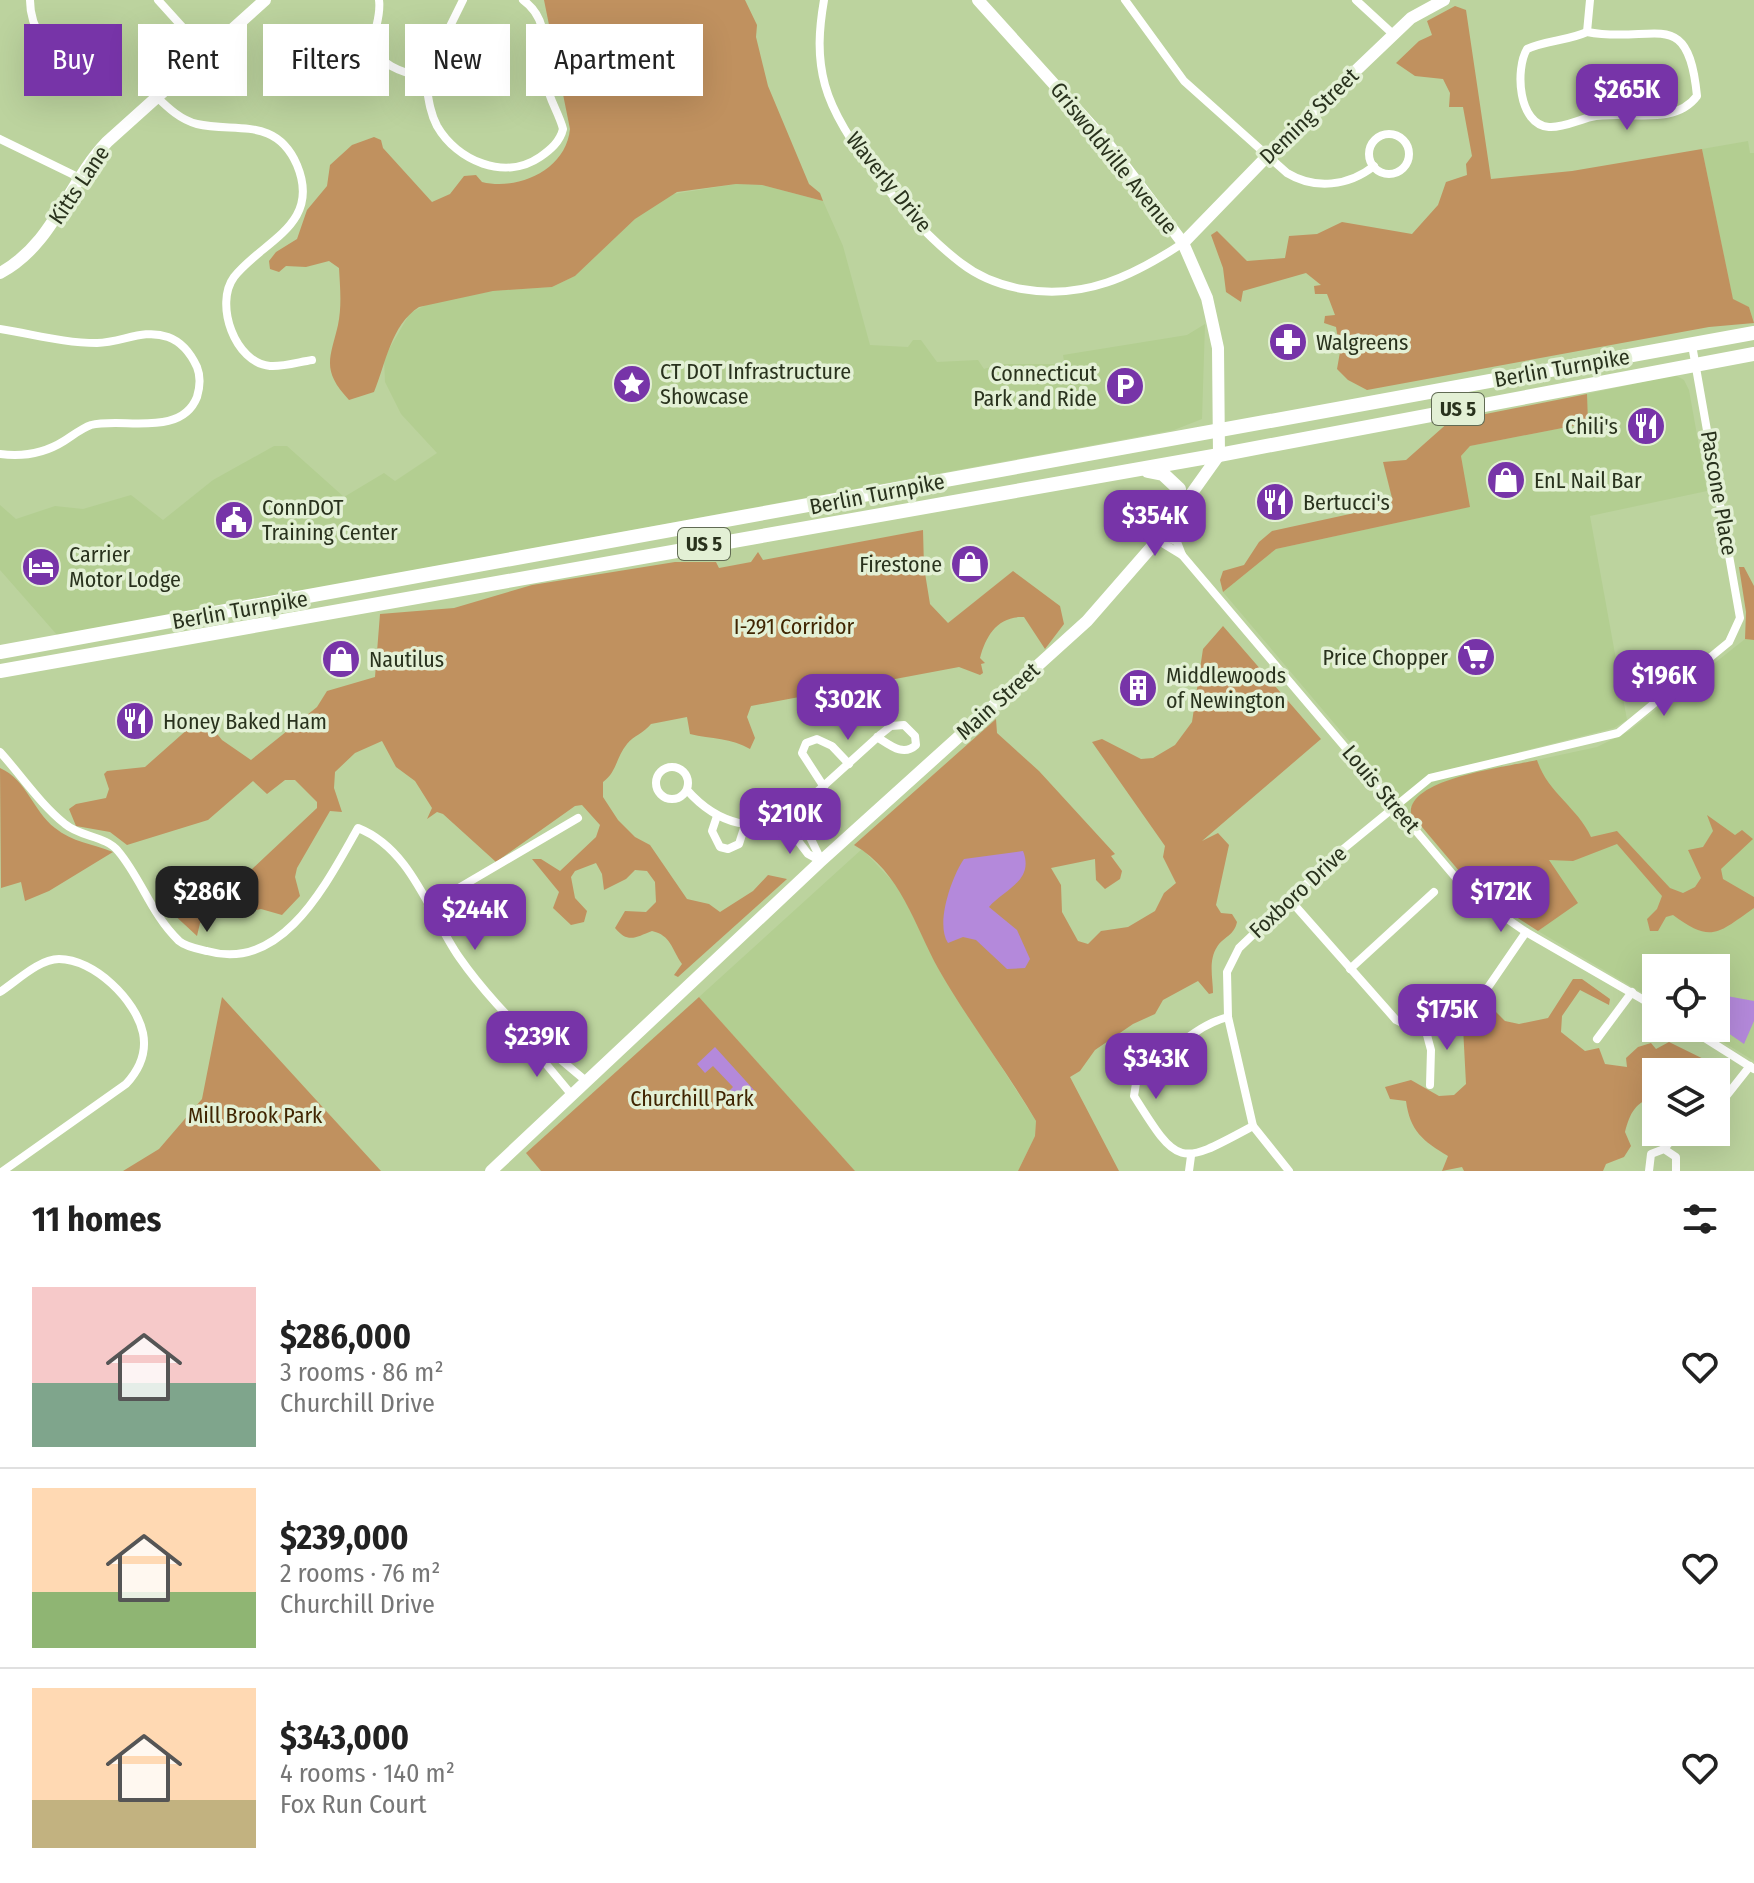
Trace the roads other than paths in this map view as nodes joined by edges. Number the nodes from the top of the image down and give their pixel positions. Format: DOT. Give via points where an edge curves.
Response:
graph roads {
  1 [pos="30,0"];
  2 [pos="158,0"];
  3 [pos="265,0"];
  4 [pos="379,0"];
  5 [pos="463,0"];
  6 [pos="523,0"];
  7 [pos="824,0"];
  8 [pos="978,0"];
  9 [pos="1125,0"];
  10 [pos="1356,0"];
  11 [pos="1444,0"];
  12 [pos="1590,0"];
  13 [pos="35,24"];
  14 [pos="180,24"];
  15 [pos="238,24"];
  16 [pos="451,24"];
  17 [pos="1587,32"];
  18 [pos="1394,35"];
  19 [pos="405,74"];
  20 [pos="428,96"];
  21 [pos="157,97"];
  22 [pos="0,139"];
  23 [pos="1267,156"];
  24 [pos="1374,166"];
  25 [pos="80,178"];
  26 [pos="1183,243"];
  27 [pos="0,273"];
  28 [pos="0,329"];
  29 [pos="1754,333"];
  30 [pos="1692,345"];
  31 [pos="1754,354"];
  32 [pos="312,360"];
  33 [pos="1696,365"];
  34 [pos="1221,432"];
  35 [pos="0,454"];
  36 [pos="1219,455"];
  37 [pos="1127,470"];
  38 [pos="879,493"];
  39 [pos="902,508"];
  40 [pos="1164,531"];
  41 [pos="504,563"];
  42 [pos="506,580"];
  43 [pos="202,616"];
  44 [pos="205,636"];
  45 [pos="1,653"];
  46 [pos="0,671"];
  47 [pos="877,737"];
  48 [pos="0,752"];
  49 [pos="849,764"];
  50 [pos="824,787"];
  51 [pos="687,790"];
  52 [pos="1395,804"];
  53 [pos="797,810"];
  54 [pos="717,816"];
  55 [pos="578,818"];
  56 [pos="783,821"];
  57 [pos="745,825"];
  58 [pos="821,861"];
  59 [pos="1434,892"];
  60 [pos="1290,900"];
  61 [pos="428,906"];
  62 [pos="1526,932"];
  63 [pos="1350,969"];
  64 [pos="0,992"];
  65 [pos="1632,992"];
  66 [pos="1642,998"];
  67 [pos="1228,1017"];
  68 [pos="1424,1024"];
  69 [pos="1597,1039"];
  70 [pos="1711,1042"];
  71 [pos="537,1046"];
  72 [pos="1752,1068"];
  73 [pos="586,1081"];
  74 [pos="1430,1085"];
  75 [pos="1730,1093"];
  76 [pos="571,1094"];
  77 [pos="1253,1126"];
  78 [pos="1666,1146"];
  79 [pos="1664,1149"];
  80 [pos="1191,1156"];
  81 [pos="3,1171"];
  82 [pos="491,1171"];
  83 [pos="1189,1171"];
  84 [pos="1289,1171"];
  85 [pos="1649,1171"];
  86 [pos="1676,1171"];
  1 -- 13 [label="street"];
  2 -- 14 [label="street"];
  3 -- 15 [label="street, Kitts Lane"];
  4 -- 19 [label="street" via="374,37 380,55"];
  5 -- 16 [label="street"];
  6 -- 20 [label="street" via="544,33 546,82 563,129 557,143 531,163 513,168 481,164 438,128"];
  7 -- 26 [label="street, Waverly Drive" via="820,54 834,109 897,200 962,264 1004,285 1063,290 1120,280"];
  8 -- 26 [label="street, Griswoldville Avenue" via="1108,144"];
  9 -- 23 [label="street" via="1184,81"];
  10 -- 18 [label="street"];
  11 -- 18 [label="street, Deming Street" via="1411,18"];
  12 -- 17 [label="street"];
  17 -- 17 [label="street" via="1527,49 1521,60 1526,110 1535,122 1548,127 1594,116 1671,113 1691,105 1697,96 1694,61 1674,36"];
  18 -- 23 [label="street, Deming Street"];
  21 -- 25 [label="street, Kitts Lane" via="107,142"];
  21 -- 32 [label="street" via="190,122 251,126 268,133 296,164 300,208 279,239 234,277 227,310 240,345 255,360 269,366"];
  22 -- 25 [label="street"];
  23 -- 24 [label="street" via="1293,176 1315,184 1350,179"];
  23 -- 26 [label="street, Deming Street"];
  24 -- 24 [label="street" via="1384,173 1401,170 1408,160 1407,143 1392,134 1376,138 1369,154"];
  25 -- 27 [label="street, Kitts Lane" via="40,241"];
  26 -- 34 [label="street, Griswoldville Avenue" via="1213,320"];
  28 -- 35 [label="street" via="69,343 102,343 151,332 172,338 187,350 200,388 194,403 179,416 157,423 89,426 52,449"];
  29 -- 30 [label="highway, Berlin Turnpike / US 5"];
  30 -- 33 [label="street, Pascone Place"];
  30 -- 34 [label="highway, Berlin Turnpike / US 5"];
  31 -- 33 [label="highway, Berlin Turnpike / US 5"];
  33 -- 36 [label="highway, Berlin Turnpike / US 5"];
  33 -- 52 [label="street, Pascone Place" via="1740,618 1729,642 1618,733 1451,771 1430,778"];
  34 -- 36 [label="street"];
  34 -- 38 [label="highway, Berlin Turnpike / US 5"];
  36 -- 37 [label="highway, Berlin Turnpike / US 5"];
  36 -- 40 [label="street, Main Street"];
  37 -- 39 [label="highway, Berlin Turnpike / US 5"];
  37 -- 40 [label="highway" via="1158,472 1175,483 1179,496"];
  38 -- 39 [label="highway"];
  38 -- 41 [label="highway, Berlin Turnpike / US 5"];
  39 -- 42 [label="highway, Berlin Turnpike / US 5"];
  40 -- 52 [label="street, Louis Street"];
  40 -- 58 [label="street, Main Street" via="1087,621"];
  41 -- 42 [label="highway"];
  41 -- 43 [label="highway, Berlin Turnpike / US 5"];
  42 -- 44 [label="highway, Berlin Turnpike / US 5"];
  43 -- 44 [label="highway"];
  43 -- 45 [label="highway, Berlin Turnpike / US 5"];
  44 -- 46 [label="highway, Berlin Turnpike / US 5"];
  47 -- 47 [label="street" via="900,751 916,745 904,725 891,726"];
  47 -- 49 [label="street"];
  48 -- 61 [label="street" via="66,826 119,852 182,944 229,957 261,947 315,903 358,828 379,838"];
  49 -- 50 [label="street"];
  49 -- 50 [label="street" via="825,742 806,743 802,753"];
  50 -- 53 [label="street"];
  51 -- 54 [label="street"];
  52 -- 60 [label="street, Foxboro Drive"];
  52 -- 62 [label="street, Louis Street" via="1467,891"];
  53 -- 56 [label="street"];
  53 -- 58 [label="street"];
  54 -- 57 [label="street"];
  54 -- 57 [label="street" via="712,831 720,847 739,844"];
  55 -- 61 [label="street"];
  56 -- 57 [label="street"];
  56 -- 58 [label="street" via="808,854"];
  58 -- 73 [label="street, Main Street"];
  59 -- 63 [label="street"];
  60 -- 63 [label="street"];
  60 -- 67 [label="street, Foxboro Drive" via="1239,948 1227,972"];
  61 -- 71 [label="street" via="473,976"];
  62 -- 65 [label="street, Louis Street"];
  62 -- 68 [label="street" via="1480,999"];
  63 -- 68 [label="street" via="1396,1020 1410,1027"];
  64 -- 81 [label="street" via="48,960 79,963 96,970 128,1004 144,1035 139,1070 126,1084"];
  65 -- 66 [label="street, Louis Street"];
  65 -- 69 [label="street"];
  67 -- 77 [label="street, Foxboro Drive"];
  67 -- 80 [label="street" via="1198,1029 1133,1083 1134,1096 1164,1144"];
  68 -- 74 [label="street" via="1431,1050"];
  70 -- 72 [label="street"];
  71 -- 73 [label="street"];
  71 -- 76 [label="street"];
  72 -- 75 [label="street"];
  73 -- 76 [label="street, Main Street"];
  76 -- 82 [label="street, Main Street"];
  77 -- 80 [label="street"];
  77 -- 84 [label="street, Foxboro Drive"];
  78 -- 79 [label="street"];
  79 -- 85 [label="street" via="1651,1154"];
  79 -- 86 [label="street" via="1676,1157"];
  80 -- 83 [label="street"];
}
